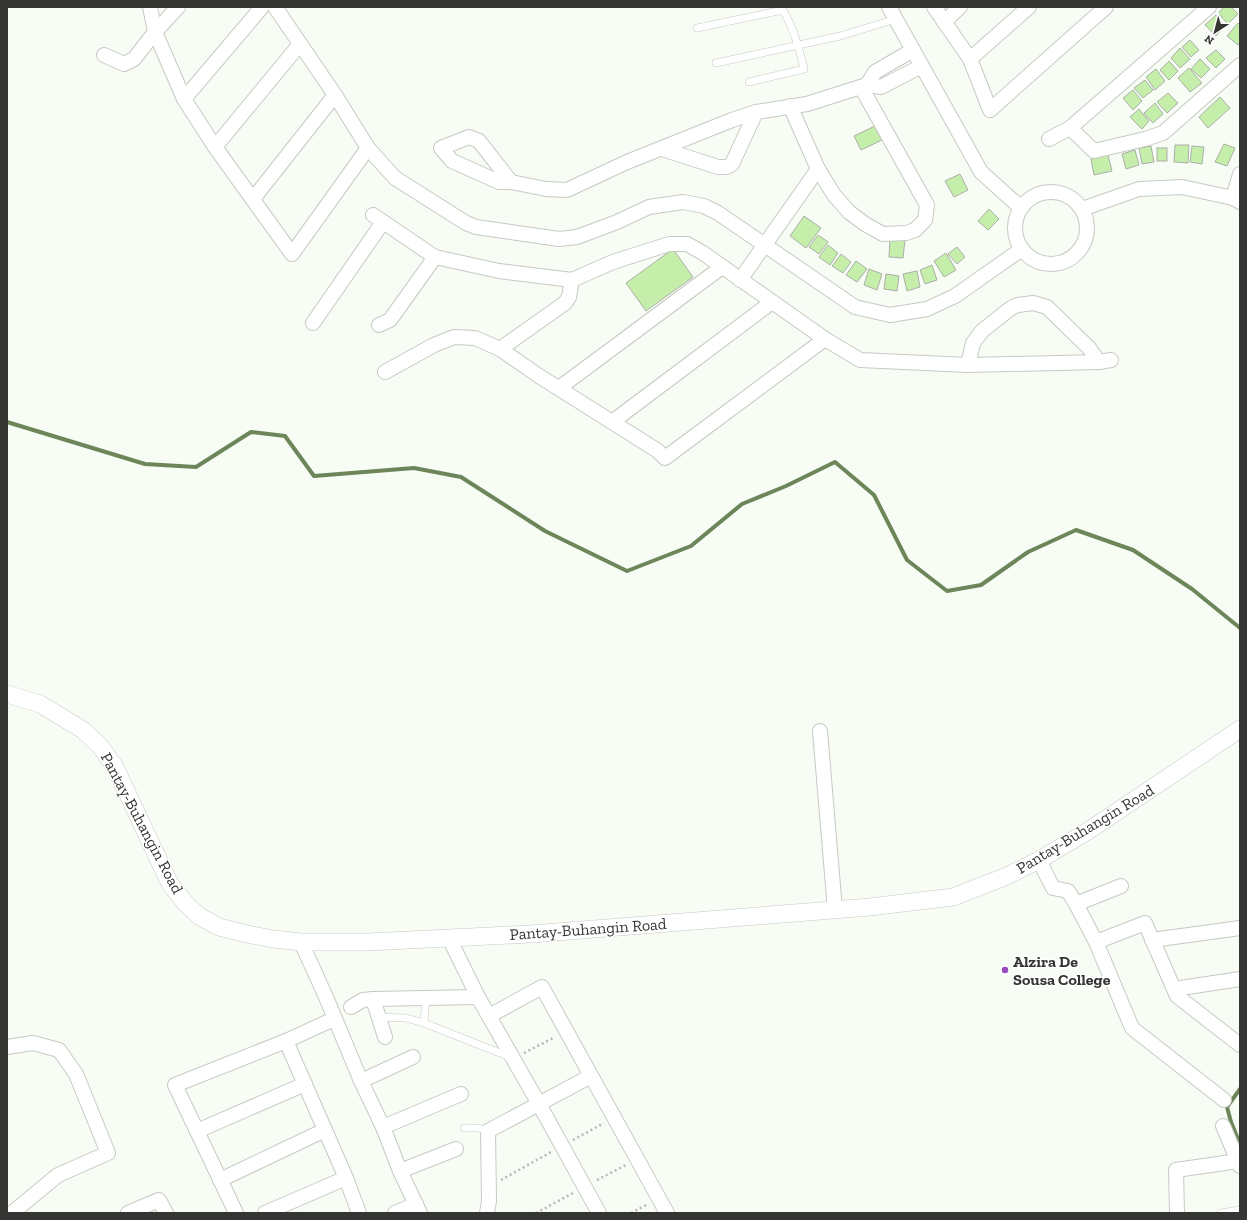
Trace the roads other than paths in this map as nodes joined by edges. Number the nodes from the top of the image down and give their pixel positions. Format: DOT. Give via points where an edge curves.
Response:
graph roads {
  1 [pos="150,7"];
  2 [pos="178,7"];
  3 [pos="262,7"];
  4 [pos="276,7"];
  5 [pos="889,7"];
  6 [pos="934,7"];
  7 [pos="960,7"];
  8 [pos="1029,7"];
  9 [pos="1106,7"];
  10 [pos="1210,7"];
  11 [pos="896,19"];
  12 [pos="944,22"];
  13 [pos="698,28"];
  14 [pos="155,32"];
  15 [pos="300,44"];
  16 [pos="798,44"];
  17 [pos="913,50"];
  18 [pos="104,55"];
  19 [pos="970,59"];
  20 [pos="716,63"];
  21 [pos="1240,65"];
  22 [pos="922,66"];
  23 [pos="750,82"];
  24 [pos="864,86"];
  25 [pos="335,95"];
  26 [pos="184,99"];
  27 [pos="790,106"];
  28 [pos="756,112"];
  29 [pos="1070,128"];
  30 [pos="1050,139"];
  31 [pos="215,147"];
  32 [pos="368,148"];
  33 [pos="662,149"];
  34 [pos="818,169"];
  35 [pos="1240,174"];
  36 [pos="511,182"];
  37 [pos="253,199"];
  38 [pos="1237,200"];
  39 [pos="1021,208"];
  40 [pos="1082,209"];
  41 [pos="766,245"];
  42 [pos="1022,249"];
  43 [pos="435,257"];
  44 [pos="722,267"];
  45 [pos="572,280"];
  46 [pos="740,280"];
  47 [pos="772,302"];
  48 [pos="313,323"];
  49 [pos="379,326"];
  50 [pos="825,340"];
  51 [pos="500,349"];
  52 [pos="968,365"];
  53 [pos="385,372"];
  54 [pos="559,388"];
  55 [pos="612,422"];
  56 [pos="7,694"];
  57 [pos="1240,730"];
  58 [pos="820,731"];
  59 [pos="1039,860"];
  60 [pos="1121,886"];
  61 [pos="1076,904"];
  62 [pos="836,910"];
  63 [pos="1240,928"];
  64 [pos="448,938"];
  65 [pos="1152,940"];
  66 [pos="301,942"];
  67 [pos="1096,942"];
  68 [pos="1240,979"];
  69 [pos="1174,989"];
  70 [pos="478,997"];
  71 [pos="426,998"];
  72 [pos="373,999"];
  73 [pos="351,1006"];
  74 [pos="488,1016"];
  75 [pos="378,1017"];
  76 [pos="334,1019"];
  77 [pos="424,1023"];
  78 [pos="385,1038"];
  79 [pos="286,1041"];
  80 [pos="1240,1045"];
  81 [pos="7,1047"];
  82 [pos="413,1057"];
  83 [pos="512,1058"];
  84 [pos="591,1076"];
  85 [pos="361,1081"];
  86 [pos="305,1084"];
  87 [pos="461,1094"];
  88 [pos="1224,1100"];
  89 [pos="539,1104"];
  90 [pos="1222,1126"];
  91 [pos="383,1127"];
  92 [pos="464,1128"];
  93 [pos="325,1130"];
  94 [pos="197,1131"];
  95 [pos="488,1131"];
  96 [pos="456,1150"];
  97 [pos="1239,1164"];
  98 [pos="400,1171"];
  99 [pos="346,1178"];
  100 [pos="220,1180"];
  101 [pos="488,1207"];
  102 [pos="418,1208"];
  103 [pos="1240,1210"];
  104 [pos="12,1213"];
  105 [pos="128,1213"];
  106 [pos="166,1213"];
  107 [pos="236,1213"];
  108 [pos="265,1213"];
  109 [pos="358,1213"];
  110 [pos="395,1213"];
  111 [pos="496,1213"];
  112 [pos="599,1213"];
  113 [pos="667,1213"];
  114 [pos="1178,1213"];
  115 [pos="1221,1213"];
  1 -- 14 [label="street"];
  2 -- 14 [label="street"];
  3 -- 26 [label="street"];
  4 -- 15 [label="street"];
  5 -- 11 [label="street"];
  6 -- 12 [label="street"];
  7 -- 12 [label="street"];
  8 -- 19 [label="street"];
  9 -- 19 [label="street" via="990,110"];
  10 -- 29 [label="street"];
  11 -- 16 [label="lane" via="840,36"];
  11 -- 17 [label="street"];
  12 -- 19 [label="street"];
  13 -- 16 [label="lane" via="783,10"];
  14 -- 18 [label="street" via="134,59 124,64"];
  14 -- 26 [label="street"];
  15 -- 25 [label="street"];
  15 -- 31 [label="street"];
  16 -- 20 [label="lane"];
  16 -- 23 [label="lane" via="804,69"];
  17 -- 22 [label="street"];
  17 -- 24 [label="street" via="875,72"];
  21 -- 29 [label="street" via="1163,133 1094,151"];
  22 -- 24 [label="street" via="881,86"];
  22 -- 39 [label="street" via="981,172"];
  24 -- 27 [label="street" via="807,104"];
  24 -- 34 [label="street" via="927,205 925,220 915,230 883,234 849,212 834,195"];
  25 -- 32 [label="street"];
  25 -- 37 [label="street"];
  26 -- 31 [label="street"];
  27 -- 28 [label="street"];
  27 -- 34 [label="street"];
  28 -- 33 [label="street"];
  28 -- 33 [label="street" via="732,164 727,167 718,167"];
  29 -- 30 [label="street"];
  31 -- 37 [label="street"];
  32 -- 37 [label="street" via="292,254"];
  32 -- 41 [label="street" via="395,178 466,224 476,227 559,239 577,237 649,207 683,202 704,206 718,213"];
  33 -- 36 [label="street" via="567,190"];
  34 -- 41 [label="street"];
  35 -- 38 [label="street"];
  38 -- 40 [label="street" via="1182,187 1139,189"];
  39 -- 40 [label="street" via="1040,194 1051,192 1063,194 1074,200"];
  39 -- 42 [label="street" via="1016,220 1016,233"];
  40 -- 42 [label="street" via="1086,219 1085,241 1079,251 1070,258 1060,263 1049,264 1038,261"];
  41 -- 42 [label="street" via="855,307 890,315 927,309 955,296"];
  41 -- 46 [label="street"];
  43 -- 45 [label="street" via="499,271"];
  43 -- 48 [label="street" via="378,218"];
  43 -- 49 [label="street" via="390,320"];
  44 -- 45 [label="street" via="687,244 669,244 613,262"];
  44 -- 46 [label="street"];
  44 -- 54 [label="street"];
  45 -- 51 [label="street" via="569,297 565,303"];
  46 -- 47 [label="street"];
  47 -- 50 [label="street"];
  47 -- 55 [label="street"];
  50 -- 52 [label="street" via="860,360"];
  50 -- 55 [label="street" via="665,458"];
  51 -- 53 [label="street" via="475,338 454,337"];
  51 -- 54 [label="street"];
  52 -- 52 [label="street" via="1105,361 1047,307 1033,303 1011,308 982,331 973,343"];
  54 -- 55 [label="street"];
  56 -- 66 [label="street, Pantay-Buhangin Road" via="40,704 82,730 100,746 115,766 170,884 199,916 219,927 273,939"];
  57 -- 59 [label="street, Pantay-Buhangin Road" via="1088,831"];
  58 -- 62 [label="street"];
  59 -- 61 [label="street" via="1053,888 1068,891"];
  59 -- 62 [label="street, Pantay-Buhangin Road" via="1007,876 953,896"];
  60 -- 61 [label="street"];
  61 -- 67 [label="street"];
  62 -- 64 [label="street, Pantay-Buhangin Road"];
  63 -- 65 [label="street"];
  64 -- 66 [label="street, Pantay-Buhangin Road"];
  64 -- 70 [label="street"];
  65 -- 67 [label="street" via="1145,923"];
  65 -- 69 [label="street"];
  66 -- 76 [label="street"];
  67 -- 88 [label="street" via="1132,1028"];
  68 -- 69 [label="street"];
  69 -- 80 [label="street" via="1177,996"];
  70 -- 71 [label="street"];
  70 -- 74 [label="street"];
  71 -- 72 [label="street"];
  71 -- 77 [label="lane"];
  72 -- 73 [label="street" via="363,1000"];
  72 -- 75 [label="street"];
  74 -- 83 [label="street"];
  74 -- 84 [label="street" via="542,987"];
  75 -- 77 [label="lane" via="406,1018"];
  75 -- 78 [label="street"];
  76 -- 79 [label="street"];
  76 -- 85 [label="street"];
  77 -- 83 [label="lane"];
  79 -- 86 [label="street"];
  79 -- 94 [label="street" via="175,1085"];
  81 -- 104 [label="street" via="33,1043 60,1050 76,1074 108,1153 58,1175"];
  82 -- 85 [label="street"];
  83 -- 89 [label="street"];
  84 -- 89 [label="street"];
  84 -- 113 [label="street"];
  85 -- 91 [label="street"];
  86 -- 93 [label="street"];
  86 -- 94 [label="street"];
  87 -- 91 [label="street"];
  89 -- 95 [label="street"];
  89 -- 112 [label="street"];
  90 -- 97 [label="street"];
  91 -- 98 [label="street"];
  92 -- 95 [label="lane"];
  93 -- 99 [label="street"];
  93 -- 100 [label="street"];
  94 -- 100 [label="street"];
  95 -- 101 [label="street"];
  96 -- 98 [label="street"];
  97 -- 114 [label="street" via="1176,1170"];
  98 -- 102 [label="street"];
  99 -- 108 [label="street"];
  99 -- 109 [label="street"];
  100 -- 107 [label="street"];
  101 -- 111 [label="street"];
  102 -- 110 [label="street"];
  103 -- 115 [label="lane"];
  105 -- 106 [label="street" via="159,1200"];
}
